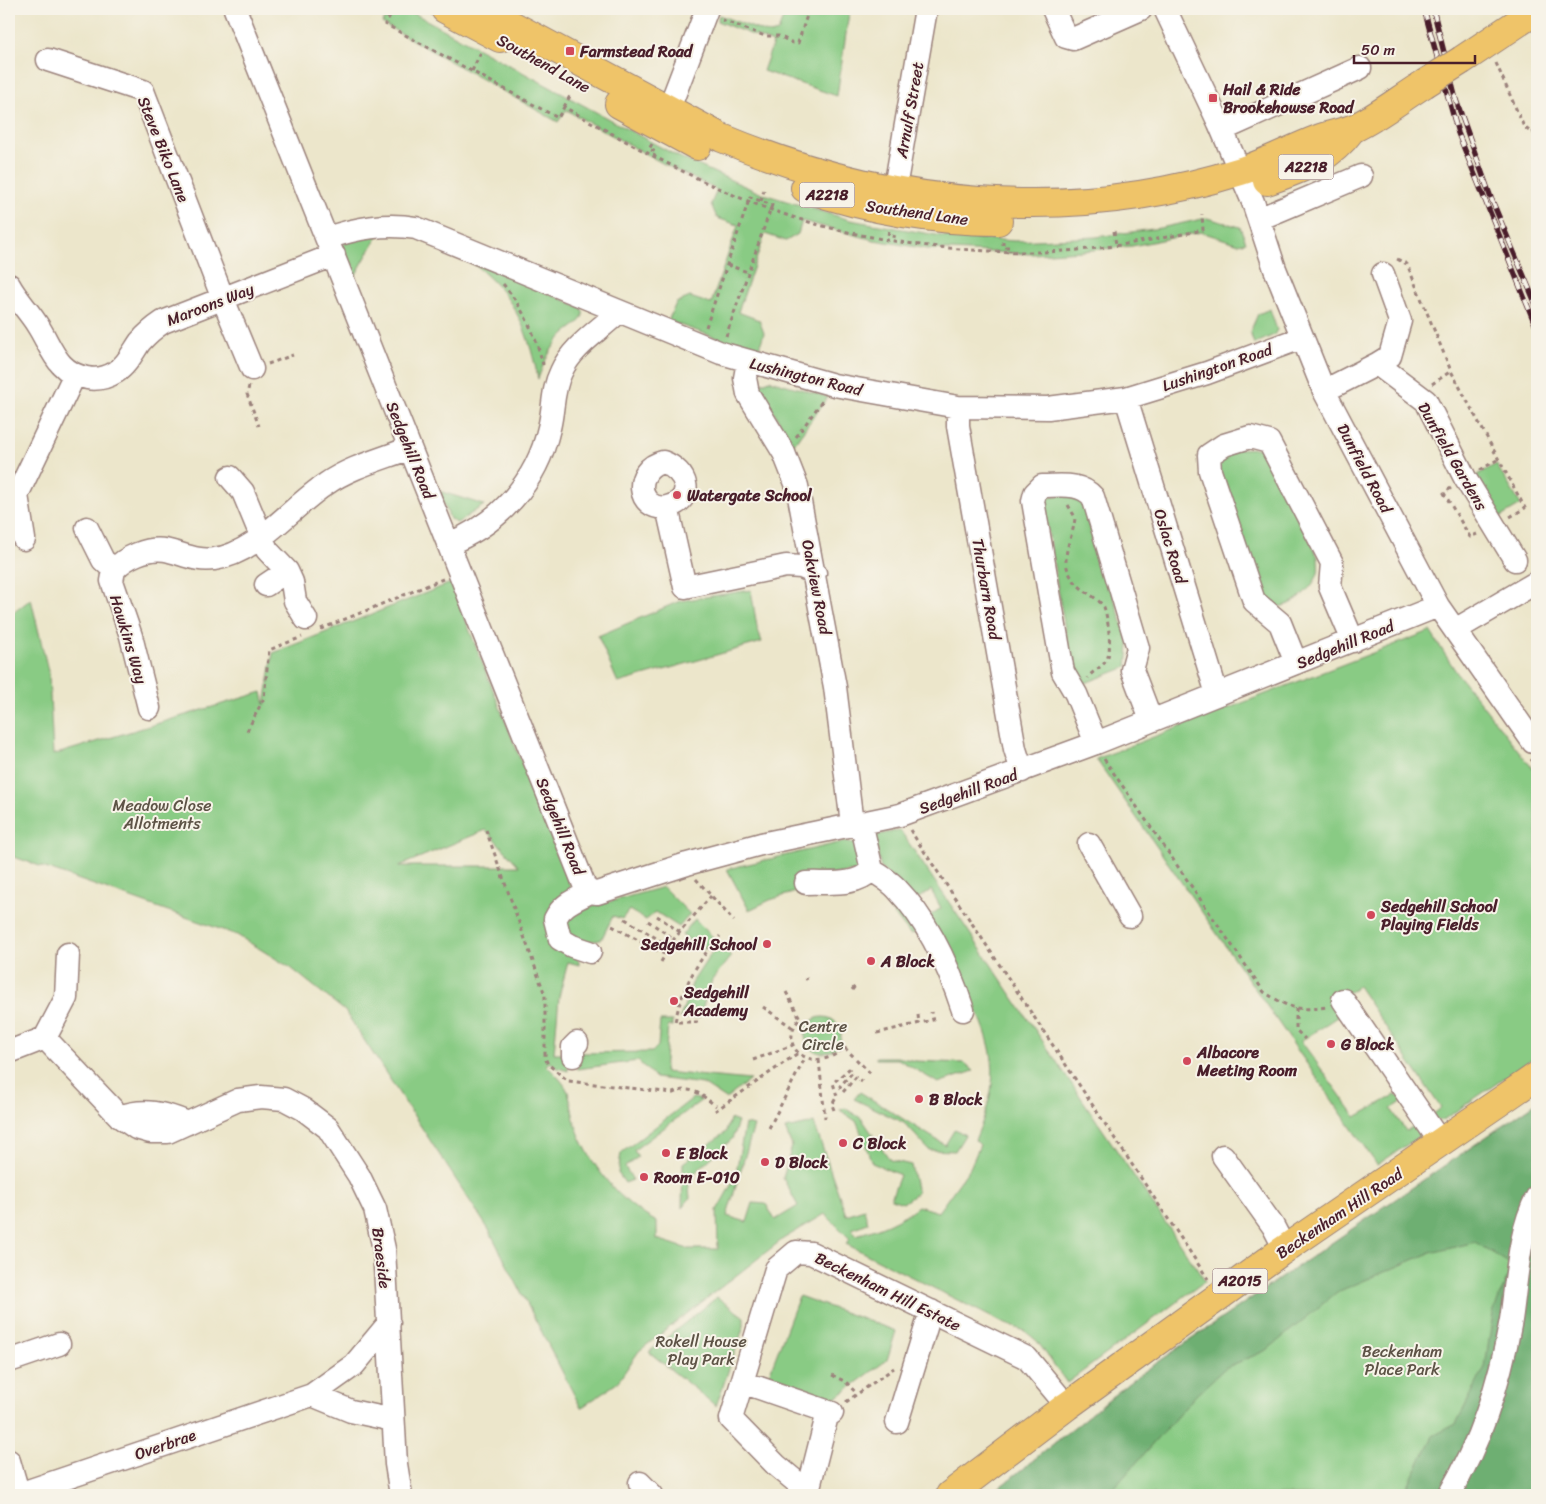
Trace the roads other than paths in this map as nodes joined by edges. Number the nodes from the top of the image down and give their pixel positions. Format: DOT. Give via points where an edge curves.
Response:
graph roads {
  1 [pos="235,9"];
  2 [pos="482,9"];
  3 [pos="926,9"];
  4 [pos="1053,9"];
  5 [pos="1141,9"];
  6 [pos="1165,9"];
  7 [pos="1537,10"];
  8 [pos="453,11"];
  9 [pos="706,11"];
  10 [pos="48,60"];
  11 [pos="1360,68"];
  12 [pos="663,117"];
  13 [pos="1222,130"];
  14 [pos="1362,176"];
  15 [pos="1244,180"];
  16 [pos="893,201"];
  17 [pos="1259,219"];
  18 [pos="331,247"];
  19 [pos="1383,274"];
  20 [pos="9,285"];
  21 [pos="222,299"];
  22 [pos="616,311"];
  23 [pos="1301,338"];
  24 [pos="748,362"];
  25 [pos="1377,364"];
  26 [pos="252,369"];
  27 [pos="74,376"];
  28 [pos="1324,391"];
  29 [pos="1126,398"];
  30 [pos="958,407"];
  31 [pos="410,448"];
  32 [pos="230,477"];
  33 [pos="667,507"];
  34 [pos="87,528"];
  35 [pos="260,537"];
  36 [pos="24,539"];
  37 [pos="448,544"];
  38 [pos="1515,560"];
  39 [pos="114,570"];
  40 [pos="287,571"];
  41 [pos="815,573"];
  42 [pos="1537,582"];
  43 [pos="266,585"];
  44 [pos="1438,606"];
  45 [pos="309,629"];
  46 [pos="1455,630"];
  47 [pos="1353,640"];
  48 [pos="1296,663"];
  49 [pos="1218,694"];
  50 [pos="149,708"];
  51 [pos="1151,720"];
  52 [pos="1533,742"];
  53 [pos="1096,743"];
  54 [pos="1022,771"];
  55 [pos="856,823"];
  56 [pos="1089,844"];
  57 [pos="872,870"];
  58 [pos="806,883"];
  59 [pos="590,892"];
  60 [pos="1130,916"];
  61 [pos="590,952"];
  62 [pos="68,954"];
  63 [pos="1343,1000"];
  64 [pos="962,1010"];
  65 [pos="45,1038"];
  66 [pos="9,1052"];
  67 [pos="1537,1076"];
  68 [pos="1441,1143"];
  69 [pos="1223,1156"];
  70 [pos="1537,1197"];
  71 [pos="1285,1249"];
  72 [pos="931,1311"];
  73 [pos="388,1323"];
  74 [pos="59,1344"];
  75 [pos="9,1361"];
  76 [pos="742,1382"];
  77 [pos="312,1395"];
  78 [pos="1066,1406"];
  79 [pos="393,1420"];
  80 [pos="897,1422"];
  81 [pos="9,1461"];
  82 [pos="810,1493"];
  83 [pos="19,1494"];
  84 [pos="401,1495"];
  85 [pos="950,1495"];
  86 [pos="1448,1495"];
  1 -- 18 [label="street, Sedgehill Road"];
  2 -- 12 [label="main road, Southend Lane / A2218"];
  3 -- 16 [label="street, Arnulf Street"];
  4 -- 5 [label="street" via="1066,37 1073,39"];
  6 -- 13 [label="street, Dunfield Road"];
  7 -- 15 [label="main road, Southend Lane / A2218, bridge" via="1353,128 1315,140"];
  8 -- 12 [label="main road, Southend Lane / A2218"];
  9 -- 12 [label="street"];
  10 -- 21 [label="street, Steve Biko Lane" via="143,91"];
  11 -- 13 [label="street"];
  12 -- 16 [label="main road, Southend Lane / A2218"];
  13 -- 15 [label="street, Dunfield Road"];
  14 -- 17 [label="street"];
  15 -- 16 [label="main road, Southend Lane / A2218" via="1065,203"];
  15 -- 17 [label="street, Dunfield Road"];
  17 -- 23 [label="street, Dunfield Road"];
  18 -- 21 [label="street, Maroons Way"];
  18 -- 22 [label="street, Lushington Road" via="377,226 416,228"];
  18 -- 31 [label="street, Sedgehill Road"];
  19 -- 25 [label="street" via="1400,321 1390,356"];
  20 -- 27 [label="street" via="37,325 51,353"];
  21 -- 26 [label="street"];
  21 -- 27 [label="street, Maroons Way" via="162,322 117,372 97,378"];
  22 -- 24 [label="street, Lushington Road"];
  22 -- 37 [label="street" via="573,352 561,372 553,394 546,444 533,472 514,498 488,524"];
  23 -- 28 [label="street, Dunfield Road"];
  23 -- 29 [label="street, Lushington Road" via="1207,373"];
  24 -- 30 [label="street, Lushington Road" via="834,385"];
  24 -- 41 [label="street, Oakview Road" via="745,378 748,394 784,453 796,486"];
  25 -- 28 [label="street"];
  25 -- 38 [label="street, Dunfield Gardens" via="1426,401 1465,478"];
  27 -- 36 [label="street" via="17,495"];
  28 -- 44 [label="street, Dunfield Road"];
  29 -- 30 [label="street, Lushington Road" via="1048,408"];
  29 -- 49 [label="street, Oslac Road"];
  30 -- 54 [label="street, Thurbarn Road" via="958,426 1015,749"];
  31 -- 35 [label="street" via="327,482"];
  31 -- 37 [label="street, Sedgehill Road"];
  32 -- 35 [label="street" via="245,497"];
  33 -- 41 [label="street" via="685,587 786,566 801,567"];
  34 -- 39 [label="street" via="103,560"];
  35 -- 39 [label="street" via="236,552 213,560 164,550 150,551 121,562"];
  35 -- 40 [label="street" via="267,550"];
  37 -- 59 [label="street, Sedgehill Road" via="585,887"];
  39 -- 50 [label="street, Hawkins Way" via="112,581 131,636"];
  40 -- 43 [label="street"];
  40 -- 45 [label="street" via="295,600"];
  41 -- 55 [label="street, Oakview Road"];
  42 -- 46 [label="street"];
  44 -- 46 [label="street, Dunfield Road"];
  44 -- 47 [label="street, Sedgehill Road"];
  46 -- 52 [label="street, Dunfield Road"];
  47 -- 48 [label="street, Sedgehill Road"];
  47 -- 48 [label="street" via="1330,587 1332,563 1269,442 1250,437 1224,445 1209,455 1210,471 1254,600 1280,623"];
  48 -- 49 [label="street, Sedgehill Road"];
  49 -- 51 [label="street, Sedgehill Road"];
  51 -- 53 [label="street, Sedgehill Road"];
  51 -- 53 [label="street" via="1132,670 1138,648 1093,497 1086,489 1077,486 1042,486 1033,501 1063,672 1076,694"];
  53 -- 54 [label="street, Sedgehill Road"];
  54 -- 55 [label="street, Sedgehill Road" via="900,815"];
  55 -- 57 [label="street, Oakview Road"];
  55 -- 59 [label="street, Sedgehill Road" via="687,864 597,893"];
  56 -- 60 [label="street"];
  57 -- 58 [label="street" via="856,881"];
  57 -- 64 [label="street" via="896,888 934,941 952,977"];
  59 -- 61 [label="street" via="559,910 555,919 560,939"];
  62 -- 65 [label="street" via="66,998"];
  63 -- 68 [label="street"];
  65 -- 66 [label="street"];
  65 -- 73 [label="street, Braeside" via="120,1116 134,1111 155,1112 188,1123 238,1100 261,1097 284,1099 328,1128 360,1176 375,1209 384,1248"];
  67 -- 68 [label="main road, Beckenham Hill Road / A2015"];
  68 -- 71 [label="main road, Beckenham Hill Road / A2015"];
  69 -- 71 [label="street"];
  70 -- 86 [label="street" via="1525,1231 1493,1400 1484,1425"];
  71 -- 78 [label="main road, Beckenham Hill Road / A2015"];
  72 -- 76 [label="street, Beckenham Hill Estate" via="811,1253 796,1252 776,1270"];
  72 -- 78 [label="street, Beckenham Hill Estate" via="1027,1358"];
  72 -- 80 [label="street"];
  73 -- 77 [label="street, Overbrae" via="354,1365"];
  73 -- 79 [label="street, Braeside"];
  74 -- 75 [label="street"];
  76 -- 82 [label="street, Beckenham Hill Estate" via="731,1419 776,1465"];
  76 -- 82 [label="street" via="830,1414"];
  77 -- 79 [label="street" via="351,1411"];
  77 -- 83 [label="street, Overbrae"];
  78 -- 85 [label="main road, Beckenham Hill Road / A2015"];
  79 -- 84 [label="street, Braeside"];
  81 -- 83 [label="street"];
}
